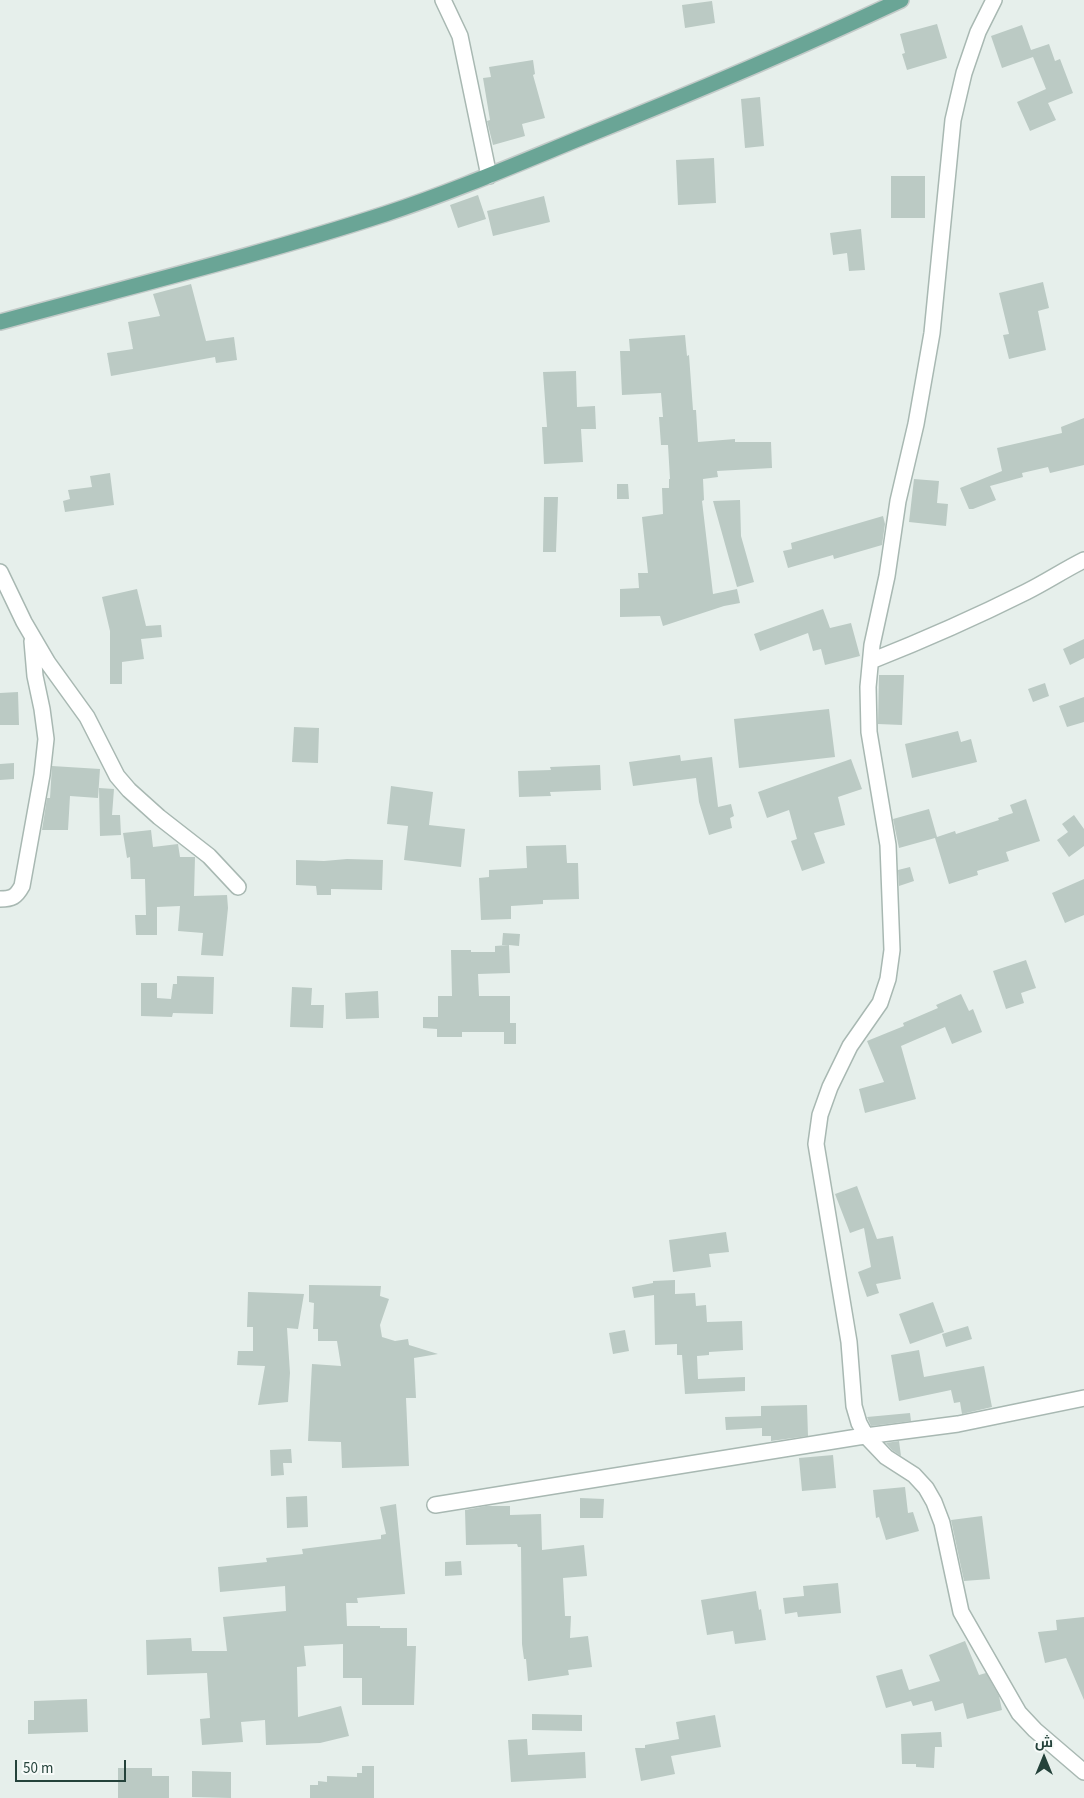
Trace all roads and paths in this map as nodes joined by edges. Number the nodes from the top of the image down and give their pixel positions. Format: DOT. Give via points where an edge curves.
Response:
graph roads {
  1 [pos="443,0"];
  2 [pos="901,0"];
  3 [pos="994,0"];
  4 [pos="489,176"];
  5 [pos="0,322"];
  6 [pos="1084,560"];
  7 [pos="0,572"];
  8 [pos="32,635"];
  9 [pos="871,661"];
  10 [pos="238,887"];
  11 [pos="0,899"];
  12 [pos="1084,1398"];
  13 [pos="866,1436"];
  14 [pos="435,1505"];
  15 [pos="1084,1772"];
  1 -- 4 [label="street" via="460,36"];
  2 -- 4 [label="main road" via="813,42"];
  3 -- 9 [label="street" via="978,32 953,120 932,333 898,501"];
  4 -- 5 [label="main road" via="344,227"];
  6 -- 9 [label="street" via="1028,591"];
  7 -- 8 [label="street"];
  8 -- 10 [label="street" via="87,717 117,776 159,817 209,856"];
  8 -- 11 [label="street" via="46,739 42,775 22,886 11,899"];
  9 -- 13 [label="street" via="869,732 888,845 892,950 888,979 880,1003 850,1046 830,1087 820,1116 816,1144 850,1342 854,1406"];
  12 -- 13 [label="street" via="958,1424"];
  13 -- 14 [label="street"];
  13 -- 15 [label="street" via="886,1457 914,1475 934,1502 942,1523 961,1612 1019,1713"];
}
